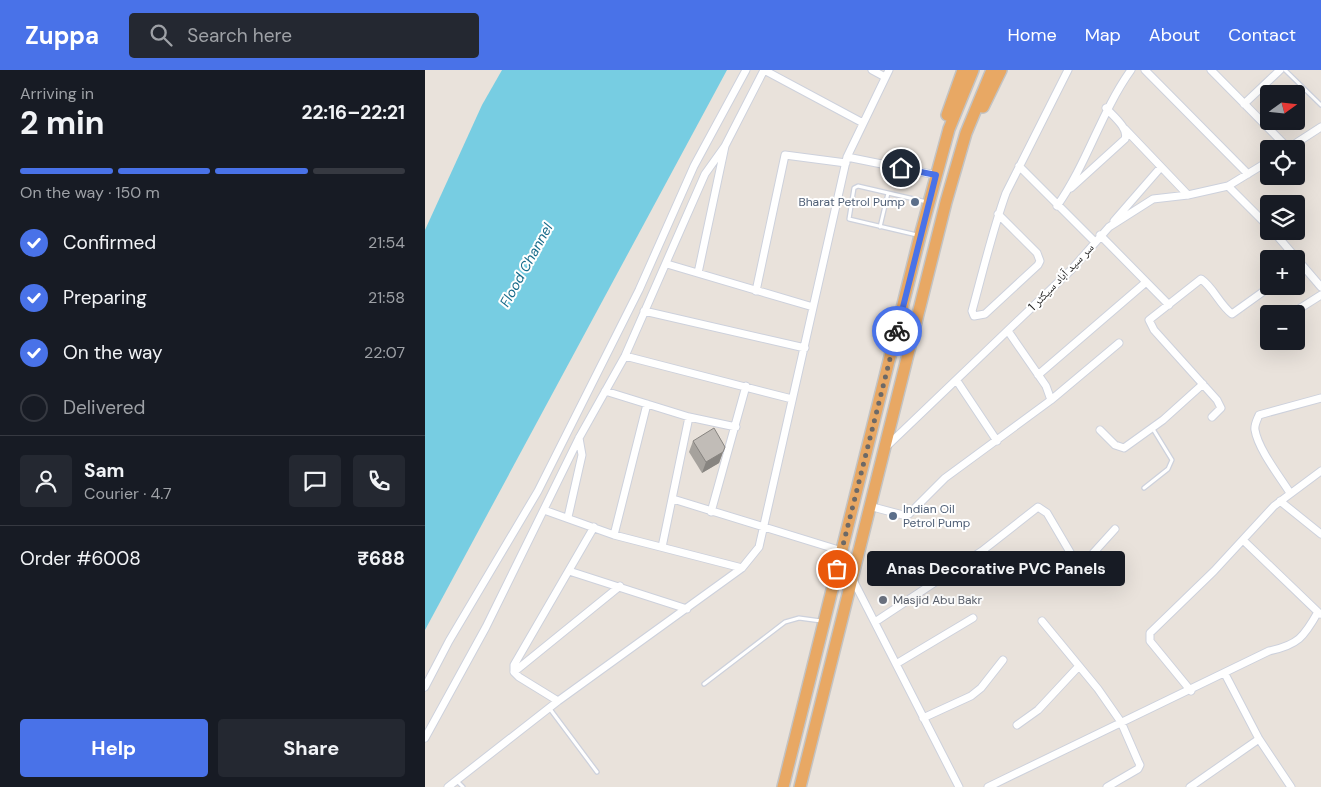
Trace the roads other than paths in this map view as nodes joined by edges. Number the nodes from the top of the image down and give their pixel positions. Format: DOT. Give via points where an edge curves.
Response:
graph roads {
  1 [pos="746,70"];
  2 [pos="764,70"];
  3 [pos="872,70"];
  4 [pos="889,70"];
  5 [pos="963,70"];
  6 [pos="973,70"];
  7 [pos="992,70"];
  8 [pos="1001,70"];
  9 [pos="1068,70"];
  10 [pos="1131,70"];
  11 [pos="1145,70"];
  12 [pos="1211,70"];
  13 [pos="1279,70"];
  14 [pos="1285,70"];
  15 [pos="885,77"];
  16 [pos="1245,104"];
  17 [pos="1321,105"];
  18 [pos="1106,108"];
  19 [pos="863,123"];
  20 [pos="1321,126"];
  21 [pos="1125,129"];
  22 [pos="1280,140"];
  23 [pos="1300,140"];
  24 [pos="725,146"];
  25 [pos="943,149"];
  26 [pos="960,154"];
  27 [pos="847,160"];
  28 [pos="1019,166"];
  29 [pos="1161,166"];
  30 [pos="1260,167"];
  31 [pos="1248,174"];
  32 [pos="936,175"];
  33 [pos="1228,186"];
  34 [pos="1067,192"];
  35 [pos="888,193"];
  36 [pos="1187,195"];
  37 [pos="929,202"];
  38 [pos="1057,206"];
  39 [pos="998,214"];
  40 [pos="1260,217"];
  41 [pos="880,227"];
  42 [pos="1109,227"];
  43 [pos="1100,235"];
  44 [pos="920,236"];
  45 [pos="1095,242"];
  46 [pos="667,264"];
  47 [pos="1305,272"];
  48 [pos="698,273"];
  49 [pos="1145,283"];
  50 [pos="1321,287"];
  51 [pos="755,290"];
  52 [pos="1260,294"];
  53 [pos="1321,295"];
  54 [pos="1169,305"];
  55 [pos="1305,305"];
  56 [pos="813,307"];
  57 [pos="644,310"];
  58 [pos="1008,331"];
  59 [pos="1119,343"];
  60 [pos="805,348"];
  61 [pos="625,356"];
  62 [pos="1038,375"];
  63 [pos="957,381"];
  64 [pos="1203,384"];
  65 [pos="746,386"];
  66 [pos="605,391"];
  67 [pos="1321,398"];
  68 [pos="792,399"];
  69 [pos="1051,400"];
  70 [pos="647,404"];
  71 [pos="689,417"];
  72 [pos="1212,417"];
  73 [pos="736,427"];
  74 [pos="1153,428"];
  75 [pos="1100,430"];
  76 [pos="579,438"];
  77 [pos="997,441"];
  78 [pos="885,448"];
  79 [pos="1321,471"];
  80 [pos="1144,488"];
  81 [pos="1290,493"];
  82 [pos="673,499"];
  83 [pos="1281,500"];
  84 [pos="869,506"];
  85 [pos="544,510"];
  86 [pos="711,512"];
  87 [pos="568,517"];
  88 [pos="594,527"];
  89 [pos="763,528"];
  90 [pos="1115,529"];
  91 [pos="1321,534"];
  92 [pos="614,535"];
  93 [pos="1243,540"];
  94 [pos="663,547"];
  95 [pos="842,551"];
  96 [pos="742,568"];
  97 [pos="569,571"];
  98 [pos="852,577"];
  99 [pos="620,586"];
  100 [pos="687,608"];
  101 [pos="1320,614"];
  102 [pos="973,618"];
  103 [pos="1043,620"];
  104 [pos="825,621"];
  105 [pos="875,622"];
  106 [pos="1003,660"];
  107 [pos="896,664"];
  108 [pos="1079,666"];
  109 [pos="514,672"];
  110 [pos="1225,674"];
  111 [pos="704,684"];
  112 [pos="425,687"];
  113 [pos="1191,691"];
  114 [pos="558,701"];
  115 [pos="550,708"];
  116 [pos="923,718"];
  117 [pos="1121,722"];
  118 [pos="1017,724"];
  119 [pos="425,738"];
  120 [pos="1259,739"];
  121 [pos="597,772"];
  122 [pos="457,781"];
  123 [pos="448,787"];
  124 [pos="463,787"];
  125 [pos="783,787"];
  126 [pos="799,787"];
  127 [pos="959,787"];
  128 [pos="988,787"];
  129 [pos="1107,787"];
  130 [pos="1191,787"];
  131 [pos="1291,787"];
  1 -- 112 [label="street" via="694,166 639,290 542,482"];
  2 -- 19 [label="street"];
  2 -- 24 [label="street"];
  3 -- 15 [label="street"];
  4 -- 15 [label="street"];
  5 -- 25 [label="highway" via="946,116"];
  6 -- 25 [label="highway"];
  7 -- 26 [label="highway"];
  8 -- 26 [label="highway"];
  9 -- 28 [label="street"];
  10 -- 18 [label="street"];
  11 -- 31 [label="street"];
  12 -- 16 [label="street"];
  13 -- 16 [label="street"];
  14 -- 17 [label="lane"];
  15 -- 19 [label="street"];
  16 -- 22 [label="street"];
  18 -- 21 [label="street"];
  18 -- 34 [label="street"];
  19 -- 27 [label="street"];
  20 -- 23 [label="street"];
  21 -- 29 [label="street"];
  21 -- 34 [label="street" via="1125,139"];
  24 -- 46 [label="street" via="705,174"];
  24 -- 48 [label="street"];
  25 -- 32 [label="highway"];
  26 -- 78 [label="highway"];
  27 -- 32 [label="street"];
  27 -- 51 [label="street" via="785,155"];
  27 -- 56 [label="street"];
  28 -- 38 [label="street"];
  28 -- 39 [label="street"];
  29 -- 36 [label="street"];
  29 -- 42 [label="street"];
  30 -- 31 [label="street, سر سید آباد سیکٹر 1"];
  31 -- 33 [label="street, سر سید آباد سیکٹر 1"];
  32 -- 37 [label="highway"];
  33 -- 36 [label="street, سر سید آباد سیکٹر 1"];
  33 -- 40 [label="street"];
  34 -- 38 [label="street"];
  35 -- 37 [label="lane"];
  35 -- 41 [label="lane"];
  35 -- 41 [label="lane" via="859,186 854,188 849,219"];
  36 -- 42 [label="street, سر سید آباد سیکٹر 1" via="1153,199"];
  37 -- 44 [label="highway"];
  38 -- 45 [label="street"];
  39 -- 39 [label="street" via="1040,261 985,314 974,316 972,311"];
  41 -- 44 [label="lane"];
  42 -- 43 [label="street, سر سید آباد سیکٹر 1"];
  43 -- 45 [label="street, سر سید آباد سیکٹر 1"];
  43 -- 49 [label="street"];
  44 -- 95 [label="highway"];
  45 -- 58 [label="street, سر سید آباد سیکٹر 1"];
  46 -- 48 [label="street"];
  46 -- 57 [label="street"];
  47 -- 50 [label="street"];
  48 -- 51 [label="street"];
  49 -- 54 [label="street"];
  49 -- 62 [label="street"];
  51 -- 56 [label="street"];
  52 -- 54 [label="street" via="1232,314 1223,307 1208,283 1201,279"];
  53 -- 55 [label="street"];
  54 -- 64 [label="street" via="1149,320 1154,330"];
  56 -- 60 [label="street"];
  57 -- 60 [label="street"];
  57 -- 61 [label="street"];
  58 -- 62 [label="street"];
  58 -- 63 [label="street, سر سید آباد سیکٹر 1"];
  59 -- 69 [label="street"];
  60 -- 68 [label="street"];
  61 -- 65 [label="street"];
  61 -- 66 [label="street"];
  62 -- 69 [label="street"];
  63 -- 77 [label="street"];
  63 -- 78 [label="street, سر سید آباد سیکٹر 1"];
  64 -- 72 [label="street" via="1221,408"];
  64 -- 74 [label="street"];
  65 -- 68 [label="street"];
  65 -- 73 [label="street"];
  66 -- 70 [label="street"];
  66 -- 76 [label="street"];
  67 -- 81 [label="street" via="1259,415 1256,423 1255,430 1261,445"];
  68 -- 89 [label="street"];
  69 -- 77 [label="street"];
  70 -- 71 [label="street"];
  70 -- 92 [label="street"];
  71 -- 73 [label="street"];
  71 -- 82 [label="street"];
  73 -- 86 [label="street"];
  74 -- 75 [label="street" via="1124,448 1115,445"];
  74 -- 80 [label="lane" via="1172,460 1168,469"];
  76 -- 85 [label="street"];
  76 -- 87 [label="street" via="582,455"];
  77 -- 84 [label="street" via="945,478 909,514"];
  78 -- 84 [label="highway"];
  79 -- 81 [label="street"];
  81 -- 83 [label="street"];
  82 -- 86 [label="street"];
  82 -- 94 [label="street"];
  83 -- 91 [label="street"];
  83 -- 93 [label="street"];
  84 -- 98 [label="highway"];
  85 -- 87 [label="street"];
  85 -- 119 [label="street" via="487,626"];
  86 -- 89 [label="street"];
  87 -- 88 [label="street"];
  88 -- 92 [label="street"];
  88 -- 97 [label="street"];
  89 -- 95 [label="street"];
  89 -- 96 [label="street" via="757,552"];
  90 -- 105 [label="street" via="1086,561 1077,564 1047,513 1038,507 982,550"];
  92 -- 94 [label="street"];
  93 -- 101 [label="street"];
  93 -- 113 [label="street" via="1148,636"];
  94 -- 96 [label="street"];
  95 -- 104 [label="highway"];
  96 -- 100 [label="street"];
  97 -- 99 [label="street"];
  97 -- 109 [label="street" via="517,659"];
  98 -- 105 [label="street"];
  98 -- 126 [label="highway"];
  99 -- 100 [label="street"];
  99 -- 109 [label="street"];
  100 -- 114 [label="street"];
  101 -- 110 [label="street" via="1295,643 1269,651"];
  102 -- 107 [label="street"];
  103 -- 108 [label="street"];
  104 -- 111 [label="lane" via="799,618 785,622"];
  104 -- 125 [label="highway"];
  105 -- 107 [label="street"];
  106 -- 116 [label="street" via="971,696"];
  107 -- 116 [label="street"];
  108 -- 117 [label="street"];
  108 -- 118 [label="street" via="1038,710"];
  109 -- 114 [label="street"];
  110 -- 113 [label="street"];
  110 -- 120 [label="street"];
  113 -- 117 [label="street"];
  114 -- 115 [label="street"];
  115 -- 121 [label="lane"];
  115 -- 122 [label="street"];
  116 -- 127 [label="street"];
  117 -- 128 [label="street"];
  117 -- 129 [label="street" via="1140,765"];
  120 -- 130 [label="street"];
  120 -- 131 [label="street"];
  122 -- 123 [label="street"];
  122 -- 124 [label="lane"];
}
